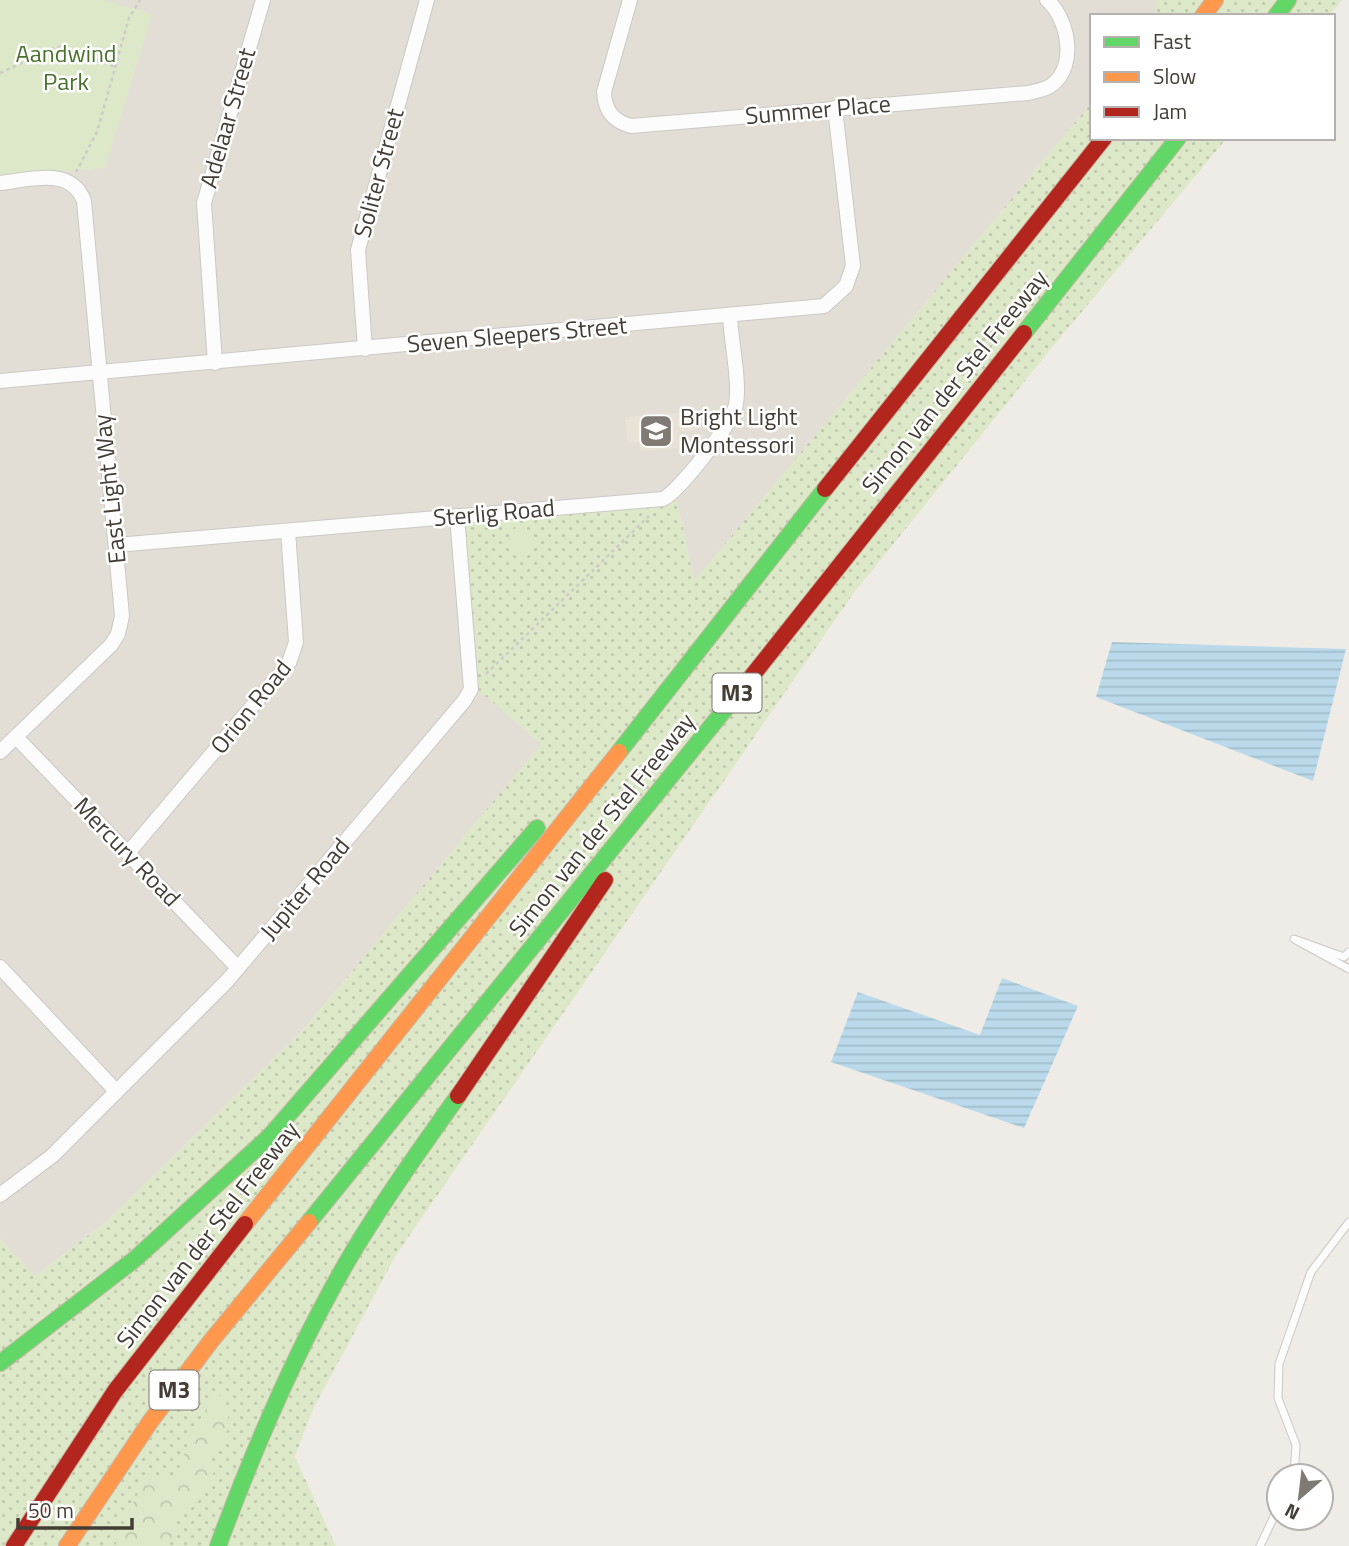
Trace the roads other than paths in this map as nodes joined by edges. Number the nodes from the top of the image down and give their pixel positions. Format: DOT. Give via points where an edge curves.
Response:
graph roads {
  1 [pos="263,0"];
  2 [pos="427,0"];
  3 [pos="629,0"];
  4 [pos="1048,0"];
  5 [pos="1216,0"];
  6 [pos="1289,0"];
  7 [pos="1205,14"];
  8 [pos="1278,14"];
  9 [pos="835,108"];
  10 [pos="1102,140"];
  11 [pos="1176,140"];
  12 [pos="0,183"];
  13 [pos="730,316"];
  14 [pos="365,349"];
  15 [pos="215,363"];
  16 [pos="99,372"];
  17 [pos="0,382"];
  18 [pos="457,516"];
  19 [pos="288,531"];
  20 [pos="116,545"];
  21 [pos="16,737"];
  22 [pos="631,737"];
  23 [pos="0,752"];
  24 [pos="660,792"];
  25 [pos="128,853"];
  26 [pos="1349,952"];
  27 [pos="0,967"];
  28 [pos="238,968"];
  29 [pos="1349,969"];
  30 [pos="116,1091"];
  31 [pos="0,1195"];
  32 [pos="1349,1222"];
  33 [pos="0,1363"];
  34 [pos="1295,1462"];
  35 [pos="68,1545"];
  36 [pos="13,1546"];
  37 [pos="218,1546"];
  1 -- 15 [label="street, Adelaar Street" via="204,203"];
  2 -- 14 [label="street, Soliter Street" via="358,250"];
  3 -- 9 [label="street, Summer Place" via="604,92 607,109 622,124"];
  4 -- 9 [label="street, Summer Place" via="1066,36 1067,59 1063,74 1045,89"];
  5 -- 7 [label="highway"];
  6 -- 8 [label="highway"];
  9 -- 13 [label="street, Seven Sleepers Street" via="852,274 846,286 824,306"];
  10 -- 22 [label="highway, Simon van der Stel Freeway / M3"];
  11 -- 24 [label="highway, Simon van der Stel Freeway / M3"];
  12 -- 16 [label="street, East Light Way" via="50,178 71,181 84,201"];
  13 -- 14 [label="street, Seven Sleepers Street"];
  13 -- 18 [label="street, Sterlig Road" via="734,412 670,496"];
  14 -- 15 [label="street, Seven Sleepers Street"];
  15 -- 16 [label="street, Seven Sleepers Street"];
  16 -- 17 [label="street, Seven Sleepers Street"];
  16 -- 20 [label="street, East Light Way"];
  18 -- 19 [label="street, Sterlig Road"];
  18 -- 28 [label="street, Jupiter Road" via="471,689"];
  19 -- 20 [label="street, Sterlig Road"];
  19 -- 25 [label="street, Orion Road" via="296,642 289,663"];
  20 -- 21 [label="street, East Light Way" via="122,616 118,634"];
  21 -- 23 [label="street, East Light Way"];
  21 -- 25 [label="street, Mercury Road"];
  22 -- 33 [label="highway" via="609,751 566,796 270,1136 135,1259"];
  22 -- 36 [label="highway, Simon van der Stel Freeway / M3" via="174,1313 115,1391"];
  24 -- 35 [label="highway, Simon van der Stel Freeway / M3" via="211,1341"];
  24 -- 37 [label="highway" via="558,957 375,1217 325,1301 259,1436"];
  25 -- 28 [label="street, Mercury Road"];
  26 -- 29 [label="lane" via="1344,957 1294,939"];
  27 -- 30 [label="street"];
  28 -- 30 [label="street, Jupiter Road"];
  30 -- 31 [label="street, Jupiter Road" via="52,1156"];
  32 -- 34 [label="lane" via="1311,1272 1279,1364 1278,1398 1296,1445"];
}
